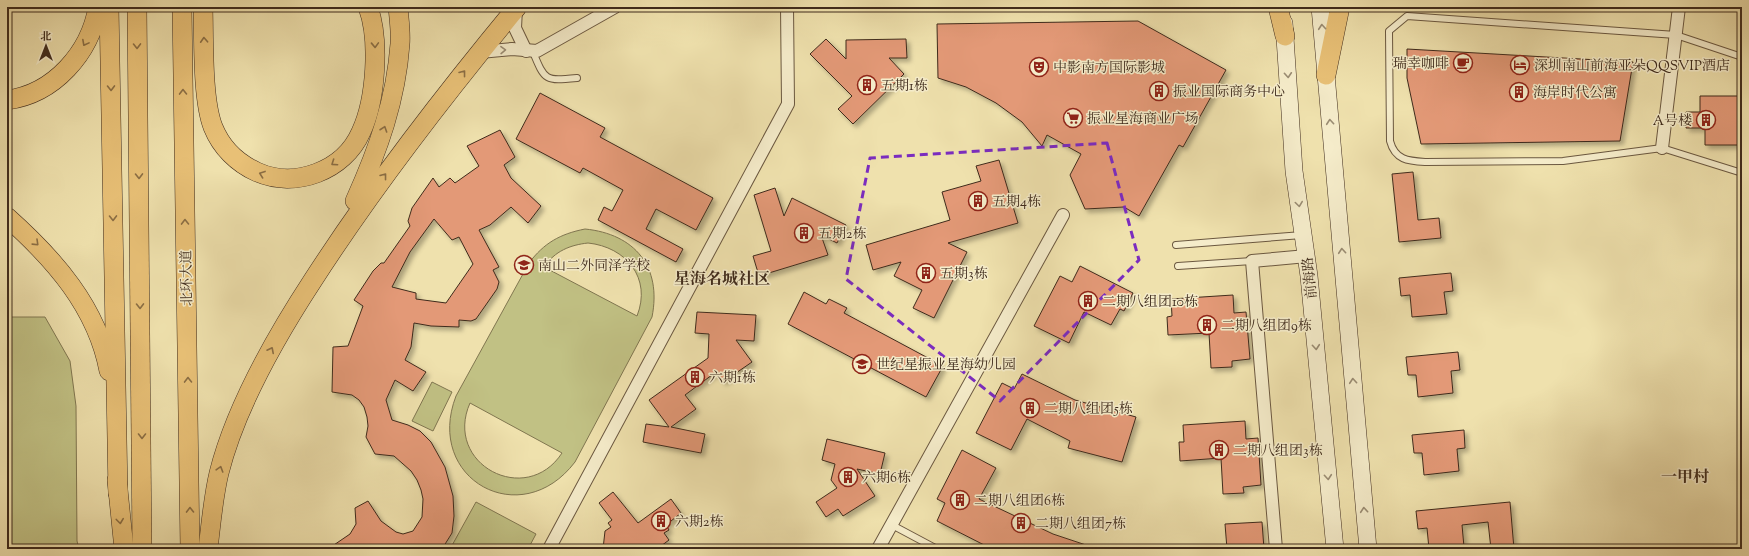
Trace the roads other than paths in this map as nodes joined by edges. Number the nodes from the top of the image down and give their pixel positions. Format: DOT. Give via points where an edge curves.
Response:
graph roads {
  1 [pos="98,7"];
  2 [pos="109,7"];
  3 [pos="137,7"];
  4 [pos="182,7"];
  5 [pos="203,7"];
  6 [pos="368,7"];
  7 [pos="398,7"];
  8 [pos="615,7"];
  9 [pos="787,7"];
  10 [pos="1278,7"];
  11 [pos="1283,7"];
  12 [pos="1320,7"];
  13 [pos="1340,7"];
  14 [pos="1679,7"];
  15 [pos="516,8"];
  16 [pos="1676,35"];
  17 [pos="1285,36"];
  18 [pos="530,51"];
  19 [pos="480,52"];
  20 [pos="1742,57"];
  21 [pos="1326,75"];
  22 [pos="577,78"];
  23 [pos="7,100"];
  24 [pos="1662,148"];
  25 [pos="1742,173"];
  26 [pos="1063,214"];
  27 [pos="7,217"];
  28 [pos="1304,235"];
  29 [pos="337,243"];
  30 [pos="1176,245"];
  31 [pos="1307,256"];
  32 [pos="1252,261"];
  33 [pos="1178,266"];
  34 [pos="118,492"];
  35 [pos="892,525"];
  36 [pos="124,549"];
  37 [pos="142,549"];
  38 [pos="190,549"];
  39 [pos="208,549"];
  40 [pos="549,549"];
  41 [pos="878,549"];
  42 [pos="937,549"];
  43 [pos="1276,549"];
  44 [pos="1335,549"];
  45 [pos="1368,549"];
  1 -- 23 [label="main road, one-way" via="86,42 72,65 50,84 17,99"];
  2 -- 34 [label="main road, one-way"];
  3 -- 37 [label="main road, one-way"];
  38 -- 4 [label="main road, 北环大道, one-way"];
  6 -- 5 [label="main road, one-way" via="375,52 371,98 361,132 350,150 319,173 301,178 282,179 247,168 233,157 213,127 209,109"];
  29 -- 7 [label="main road, one-way" via="373,162 387,121 398,64"];
  8 -- 18 [label="street" via="541,49"];
  9 -- 40 [label="street" via="788,104"];
  10 -- 17 [label="main road"];
  11 -- 17 [label="main road, 前海路"];
  21 -- 12 [label="main road, one-way"];
  13 -- 21 [label="main road"];
  14 -- 16 [label="street"];
  15 -- 18 [label="street" via="515,28"];
  15 -- 19 [label="main road"];
  16 -- 20 [label="lane"];
  16 -- 24 [label="street"];
  16 -- 24 [label="lane" via="1407,16 1389,31 1390,141 1395,155 1401,159 1408,162 1563,161"];
  17 -- 28 [label="main road, 前海路, one-way" via="1294,171"];
  19 -- 18 [label="street, one-way"];
  18 -- 22 [label="lane" via="542,74 553,80"];
  29 -- 19 [label="main road, one-way" via="370,194"];
  45 -- 21 [label="main road, one-way"];
  24 -- 25 [label="lane"];
  26 -- 35 [label="street"];
  27 -- 34 [label="main road, one-way" via="47,254 60,270 86,309 95,328 107,362 110,380"];
  28 -- 30 [label="lane"];
  28 -- 31 [label="main road, 前海路"];
  39 -- 29 [label="main road, one-way" via="219,473 232,432 274,345"];
  31 -- 32 [label="street"];
  31 -- 44 [label="main road, 前海路, one-way"];
  32 -- 33 [label="lane"];
  32 -- 43 [label="street"];
  34 -- 36 [label="main road, one-way"];
  35 -- 41 [label="street"];
  35 -- 42 [label="lane"];
}
